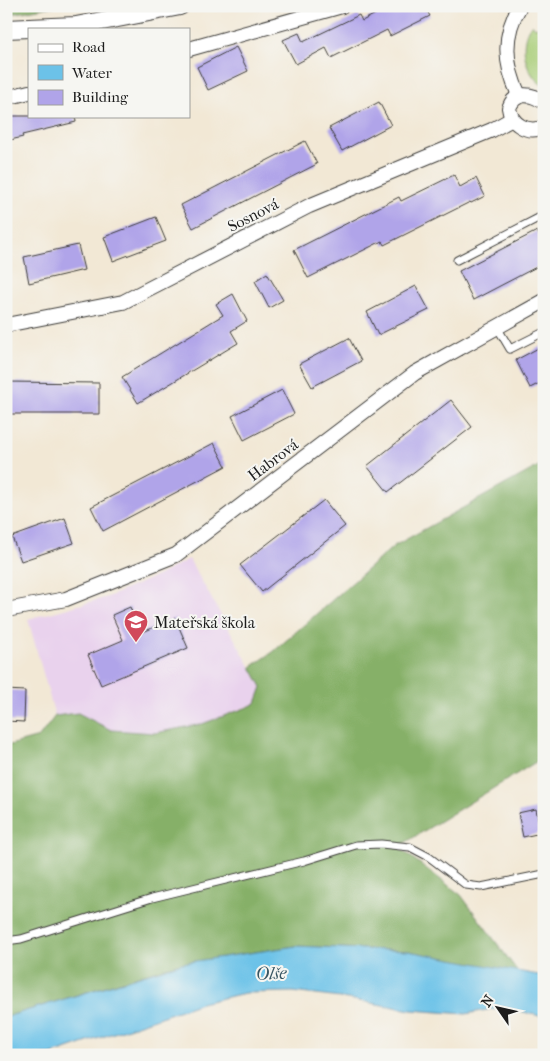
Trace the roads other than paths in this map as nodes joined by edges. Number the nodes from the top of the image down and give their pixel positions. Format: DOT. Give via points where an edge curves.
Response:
graph roads {
  1 [pos="180,6"];
  2 [pos="342,6"];
  3 [pos="520,6"];
  4 [pos="6,28"];
  5 [pos="190,49"];
  6 [pos="28,92"];
  7 [pos="519,95"];
  8 [pos="6,98"];
  9 [pos="544,102"];
  10 [pos="512,119"];
  11 [pos="543,128"];
  12 [pos="544,215"];
  13 [pos="457,260"];
  14 [pos="544,300"];
  15 [pos="6,325"];
  16 [pos="497,327"];
  17 [pos="544,332"];
  18 [pos="6,610"];
  19 [pos="544,874"];
  20 [pos="6,941"];
  1 -- 4 [label="street" via="76,26"];
  2 -- 5 [label="street"];
  3 -- 7 [label="street" via="507,43 509,67"];
  6 -- 8 [label="street"];
  7 -- 9 [label="street" via="529,95"];
  7 -- 10 [label="street" via="509,108"];
  10 -- 11 [label="street" via="528,129"];
  10 -- 15 [label="street, Sosnová" via="309,206 123,302"];
  12 -- 13 [label="lane"];
  14 -- 16 [label="street, Habrová"];
  16 -- 17 [label="lane" via="510,349"];
  16 -- 18 [label="street, Habrová" via="415,373 176,554 66,599"];
  19 -- 20 [label="lane" via="481,887 466,885 410,847 356,845 152,898 22,939"];
}
